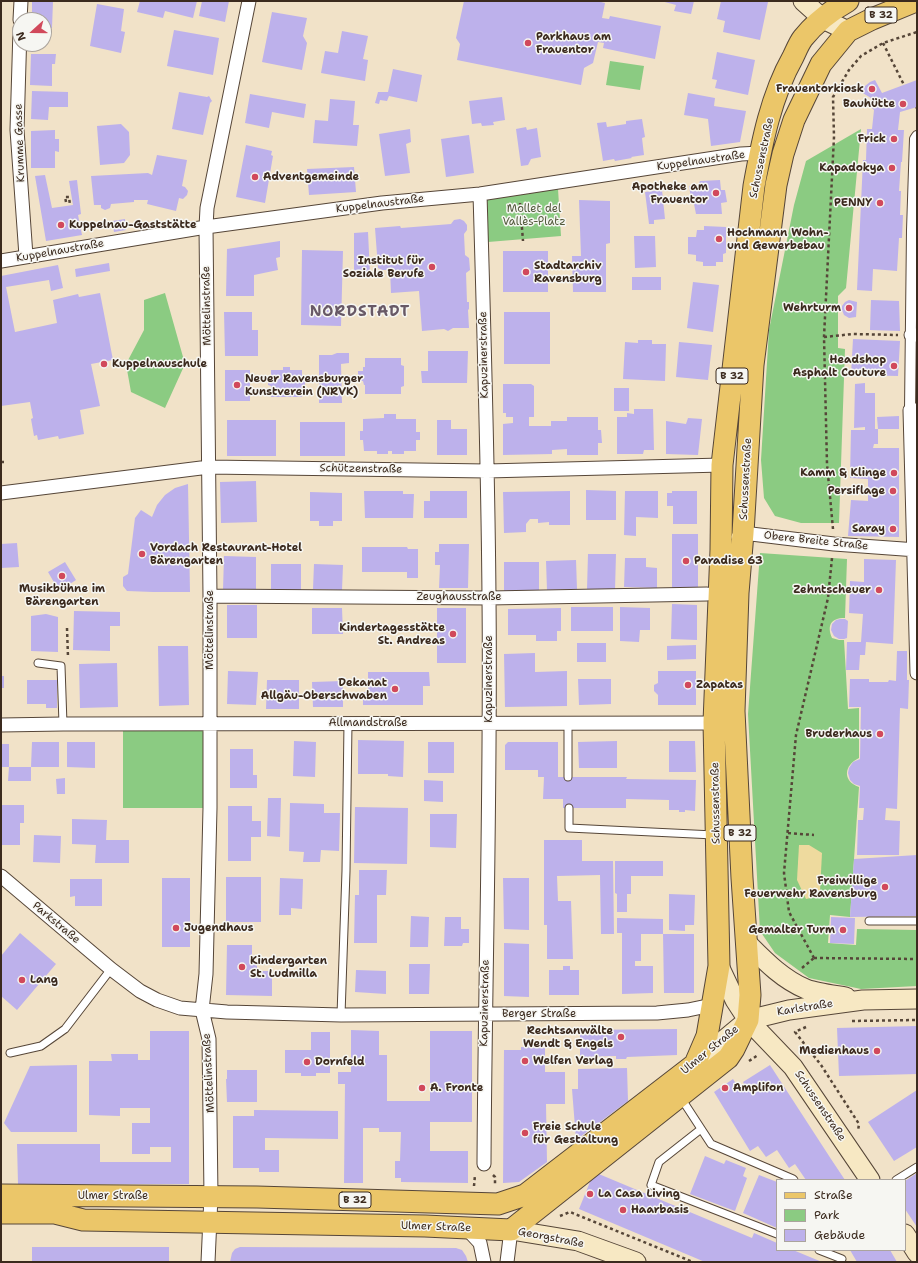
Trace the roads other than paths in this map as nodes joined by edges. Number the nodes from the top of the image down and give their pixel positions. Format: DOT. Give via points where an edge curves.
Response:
graph roads {
  1 [pos="21,1"];
  2 [pos="249,1"];
  3 [pos="803,1"];
  4 [pos="916,1"];
  5 [pos="842,3"];
  6 [pos="20,12"];
  7 [pos="823,19"];
  8 [pos="848,31"];
  9 [pos="19,52"];
  10 [pos="916,138"];
  11 [pos="760,153"];
  12 [pos="480,194"];
  13 [pos="206,227"];
  14 [pos="914,230"];
  15 [pos="26,256"];
  16 [pos="1,261"];
  17 [pos="914,335"];
  18 [pos="913,410"];
  19 [pos="715,465"];
  20 [pos="209,467"];
  21 [pos="487,470"];
  22 [pos="1,493"];
  23 [pos="743,533"];
  24 [pos="721,550"];
  25 [pos="915,550"];
  26 [pos="707,594"];
  27 [pos="210,596"];
  28 [pos="489,598"];
  29 [pos="38,663"];
  30 [pos="917,673"];
  31 [pos="714,722"];
  32 [pos="348,723"];
  33 [pos="489,723"];
  34 [pos="63,724"];
  35 [pos="210,724"];
  36 [pos="568,724"];
  37 [pos="735,724"];
  38 [pos="1,725"];
  39 [pos="568,777"];
  40 [pos="569,808"];
  41 [pos="716,835"];
  42 [pos="1,876"];
  43 [pos="869,921"];
  44 [pos="917,921"];
  45 [pos="746,942"];
  46 [pos="719,966"];
  47 [pos="111,969"];
  48 [pos="917,999"];
  49 [pos="863,1000"];
  50 [pos="712,1005"];
  51 [pos="202,1010"];
  52 [pos="485,1014"];
  53 [pos="341,1015"];
  54 [pos="748,1020"];
  55 [pos="10,1053"];
  56 [pos="695,1064"];
  57 [pos="680,1096"];
  58 [pos="700,1129"];
  59 [pos="484,1164"];
  60 [pos="917,1167"];
  61 [pos="793,1179"];
  62 [pos="869,1179"];
  63 [pos="898,1179"];
  64 [pos="211,1196"];
  65 [pos="5,1204"];
  66 [pos="38,1204"];
  67 [pos="210,1222"];
  68 [pos="466,1228"];
  69 [pos="511,1230"];
  70 [pos="776,1234"];
  71 [pos="906,1236"];
  72 [pos="820,1251"];
  73 [pos="838,1251"];
  74 [pos="917,1253"];
  75 [pos="843,1261"];
  76 [pos="208,1262"];
  77 [pos="484,1262"];
  78 [pos="508,1262"];
  79 [pos="636,1262"];
  1 -- 6 [label="street"];
  2 -- 13 [label="street, Möttelinstraße" via="207,208"];
  3 -- 7 [label="main road"];
  4 -- 8 [label="main road, Schussenstraße / B 32"];
  5 -- 7 [label="main road, Schussenstraße / B 32"];
  5 -- 8 [label="main road"];
  7 -- 8 [label="main road"];
  7 -- 11 [label="main road, Schussenstraße / B 32" via="802,39 783,75"];
  8 -- 23 [label="main road, Schussenstraße / B 32" via="821,64 802,102 783,154 776,185 753,365"];
  9 -- 15 [label="street, Krumme Gasse" via="17,130"];
  10 -- 14 [label="street"];
  11 -- 12 [label="street, Kuppelnaustraße"];
  11 -- 19 [label="main road, Schussenstraße / B 32"];
  12 -- 13 [label="street, Kuppelnaustraße" via="382,203"];
  12 -- 21 [label="street, Kapuzinerstraße"];
  13 -- 15 [label="street, Kuppelnaustraße"];
  13 -- 20 [label="street, Möttelinstraße"];
  14 -- 17 [label="street"];
  15 -- 16 [label="street, Kuppelnaustraße"];
  17 -- 18 [label="street"];
  18 -- 25 [label="street"];
  19 -- 21 [label="street, Schützenstraße"];
  19 -- 24 [label="main road, Schussenstraße / B 32"];
  20 -- 21 [label="street, Schützenstraße"];
  20 -- 22 [label="street, Schützenstraße"];
  20 -- 27 [label="street, Möttelinstraße"];
  21 -- 28 [label="street, Kapuzinerstraße"];
  23 -- 24 [label="street"];
  23 -- 25 [label="street, Obere Breite Straße"];
  23 -- 37 [label="main road, Schussenstraße / B 32" via="738,593"];
  24 -- 31 [label="main road, Schussenstraße / B 32"];
  25 -- 30 [label="street"];
  26 -- 28 [label="street, Zeughausstraße"];
  27 -- 28 [label="street, Zeughausstraße"];
  27 -- 35 [label="street, Möttelinstraße"];
  28 -- 33 [label="street, Kapuzinerstraße"];
  29 -- 34 [label="lane" via="61,666"];
  31 -- 36 [label="street, Allmandstraße"];
  31 -- 37 [label="street, Allmandstraße"];
  31 -- 41 [label="main road, Schussenstraße / B 32"];
  32 -- 33 [label="street, Allmandstraße"];
  32 -- 35 [label="street, Allmandstraße"];
  32 -- 53 [label="lane"];
  33 -- 36 [label="street, Allmandstraße"];
  33 -- 52 [label="street, Kapuzinerstraße"];
  34 -- 35 [label="street, Allmandstraße"];
  34 -- 38 [label="street, Allmandstraße"];
  35 -- 51 [label="street, Möttelinstraße" via="206,974"];
  36 -- 39 [label="lane"];
  37 -- 45 [label="main road, Schussenstraße / B 32"];
  40 -- 41 [label="lane" via="569,828"];
  41 -- 46 [label="main road, Schussenstraße / B 32"];
  42 -- 47 [label="street, Parkstraße"];
  43 -- 44 [label="lane"];
  45 -- 49 [label="main road, Karlstraße" via="768,964 807,990"];
  45 -- 54 [label="main road, Schussenstraße / B 32" via="750,980"];
  46 -- 50 [label="main road, Schussenstraße / B 32"];
  46 -- 54 [label="main road, Schussenstraße"];
  47 -- 51 [label="street, Parkstraße" via="140,991 157,1000 180,1008"];
  47 -- 55 [label="lane" via="66,1029 41,1046"];
  48 -- 49 [label="main road, Karlstraße"];
  49 -- 54 [label="main road, Karlstraße" via="788,1010"];
  50 -- 52 [label="street, Berger Straße" via="657,1013"];
  50 -- 56 [label="main road, Schussenstraße / B 32" via="707,1036"];
  51 -- 53 [label="street, Berger Straße"];
  51 -- 64 [label="street, Möttelinstraße" via="209,1039"];
  52 -- 53 [label="street, Berger Straße"];
  52 -- 59 [label="street, Kapuzinerstraße"];
  54 -- 56 [label="main road, Ulmer Straße"];
  54 -- 57 [label="main road, Ulmer Straße / B 32" via="728,1058"];
  54 -- 62 [label="main road, Schussenstraße" via="793,1067"];
  56 -- 64 [label="main road, Ulmer Straße / B 32" via="525,1195 498,1204"];
  57 -- 58 [label="lane"];
  57 -- 69 [label="main road, Ulmer Straße / B 32"];
  58 -- 61 [label="lane" via="711,1144"];
  58 -- 70 [label="lane" via="659,1162 651,1185"];
  60 -- 63 [label="lane"];
  64 -- 66 [label="main road, Ulmer Straße / B 32"];
  64 -- 67 [label="street, Möttelinstraße"];
  65 -- 66 [label="main road, Ulmer Straße / B 32"];
  66 -- 67 [label="main road, Ulmer Straße / B 32" via="55,1213 83,1220"];
  67 -- 68 [label="main road, Ulmer Straße / B 32"];
  67 -- 76 [label="street, Möttelinstraße"];
  68 -- 69 [label="main road, Ulmer Straße / B 32"];
  68 -- 77 [label="street" via="480,1244"];
  69 -- 78 [label="street"];
  69 -- 79 [label="main road, Georgstraße" via="578,1241"];
  71 -- 74 [label="main road"];
  72 -- 75 [label="lane"];
  73 -- 75 [label="lane"];
}
